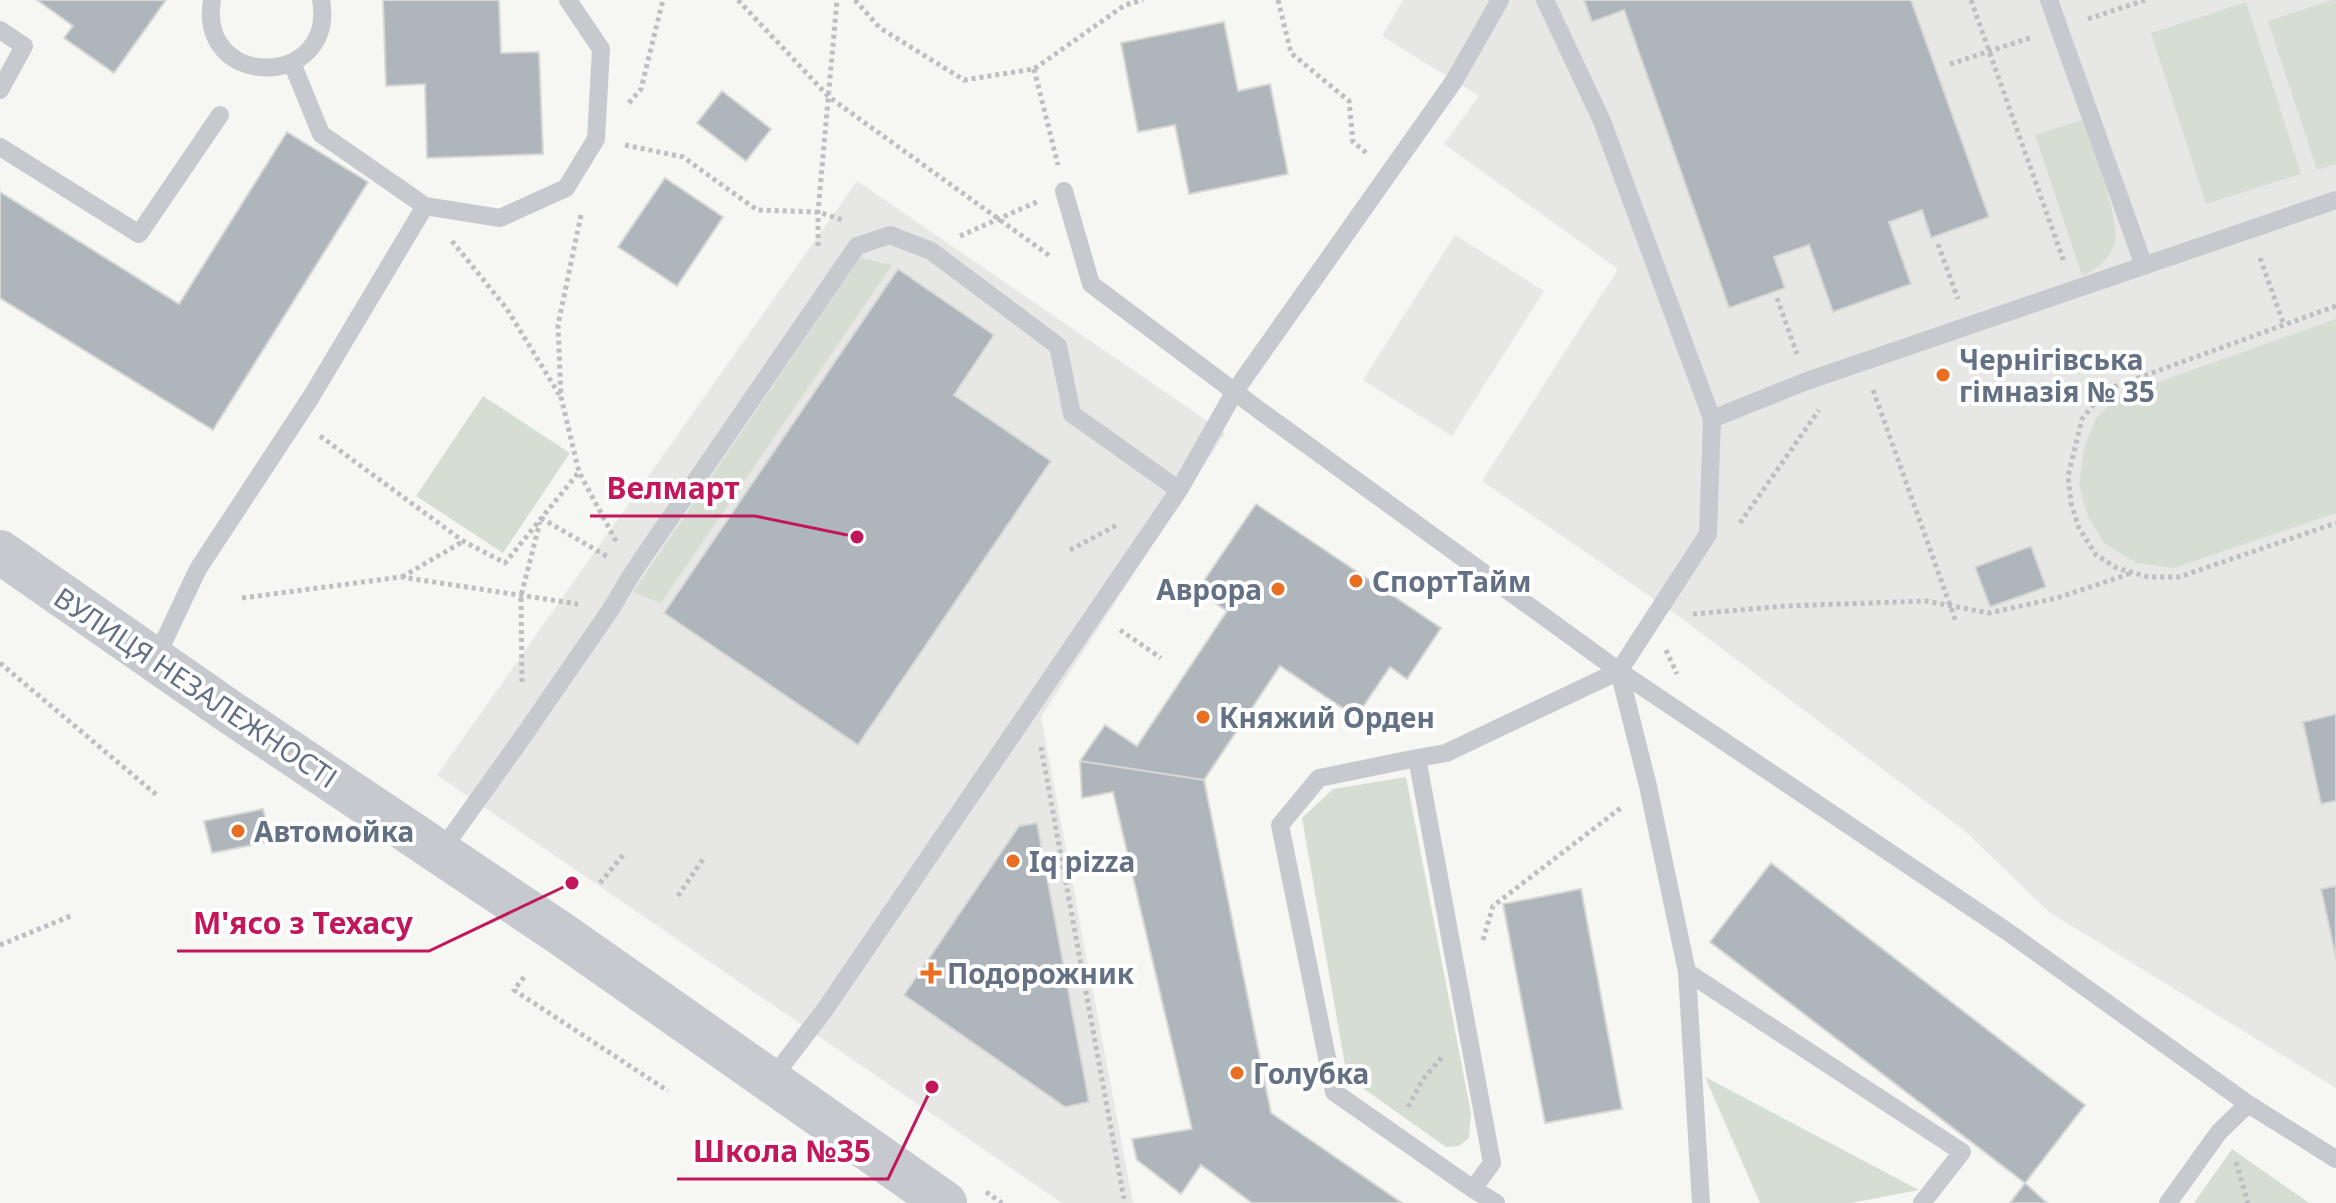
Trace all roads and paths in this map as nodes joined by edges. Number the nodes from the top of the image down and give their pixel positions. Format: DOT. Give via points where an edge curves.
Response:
graph roads {
  1 [pos="212,0"];
  2 [pos="321,0"];
  3 [pos="568,0"];
  4 [pos="663,0"];
  5 [pos="738,0"];
  6 [pos="837,0"];
  7 [pos="855,0"];
  8 [pos="1143,0"];
  9 [pos="1278,0"];
  10 [pos="1500,0"];
  11 [pos="1545,0"];
  12 [pos="1971,0"];
  13 [pos="2049,0"];
  14 [pos="2145,0"];
  15 [pos="2091,18"];
  16 [pos="2059,28"];
  17 [pos="0,30"];
  18 [pos="1989,51"];
  19 [pos="292,63"];
  20 [pos="1950,64"];
  21 [pos="1034,69"];
  22 [pos="0,90"];
  23 [pos="829,97"];
  24 [pos="220,115"];
  25 [pos="596,139"];
  26 [pos="0,147"];
  27 [pos="1389,171"];
  28 [pos="1064,191"];
  29 [pos="2336,200"];
  30 [pos="425,206"];
  31 [pos="818,212"];
  32 [pos="996,218"];
  33 [pos="890,235"];
  34 [pos="1938,244"];
  35 [pos="931,251"];
  36 [pos="2262,265"];
  37 [pos="2144,266"];
  38 [pos="1091,284"];
  39 [pos="2074,290"];
  40 [pos="1777,298"];
  41 [pos="818,306"];
  42 [pos="2336,306"];
  43 [pos="2284,325"];
  44 [pos="1968,326"];
  45 [pos="1856,364"];
  46 [pos="1807,381"];
  47 [pos="1235,391"];
  48 [pos="561,397"];
  49 [pos="297,419"];
  50 [pos="1712,419"];
  51 [pos="579,472"];
  52 [pos="1179,490"];
  53 [pos="541,518"];
  54 [pos="2336,523"];
  55 [pos="1733,534"];
  56 [pos="463,541"];
  57 [pos="0,552"];
  58 [pos="633,572"];
  59 [pos="2133,573"];
  60 [pos="401,577"];
  61 [pos="521,596"];
  62 [pos="242,598"];
  63 [pos="1950,606"];
  64 [pos="611,609"];
  65 [pos="1692,614"];
  66 [pos="1956,622"];
  67 [pos="1116,627"];
  68 [pos="1664,643"];
  69 [pos="1161,658"];
  70 [pos="155,660"];
  71 [pos="0,663"];
  72 [pos="1619,671"];
  73 [pos="1680,682"];
  74 [pos="522,738"];
  75 [pos="1040,744"];
  76 [pos="1417,758"];
  77 [pos="1648,786"];
  78 [pos="159,797"];
  79 [pos="439,854"];
  80 [pos="624,854"];
  81 [pos="705,856"];
  82 [pos="600,883"];
  83 [pos="678,896"];
  84 [pos="73,915"];
  85 [pos="0,945"];
  86 [pos="1687,972"];
  87 [pos="524,977"];
  88 [pos="1463,1007"];
  89 [pos="1467,1029"];
  90 [pos="771,1080"];
  91 [pos="668,1091"];
  92 [pos="2248,1104"];
  93 [pos="2219,1132"];
  94 [pos="1396,1134"];
  95 [pos="2336,1159"];
  96 [pos="1473,1189"];
  97 [pos="1124,1199"];
  98 [pos="945,1203"];
  99 [pos="1496,1203"];
  100 [pos="1701,1203"];
  101 [pos="1922,1203"];
  102 [pos="2168,1203"];
  103 [pos="2248,1203"];
  1 -- 19 [label="lane" via="213,33 238,62 255,68"];
  2 -- 19 [label="lane" via="323,21 317,37"];
  3 -- 25 [label="lane" via="601,49"];
  4 -- 25 [label="path" via="641,89"];
  5 -- 23 [label="path"];
  6 -- 23 [label="path"];
  7 -- 21 [label="path" via="880,28 964,80"];
  8 -- 21 [label="path" via="1125,5"];
  9 -- 27 [label="path" via="1291,53 1349,101 1353,142"];
  10 -- 27 [label="lane" via="1454,81"];
  11 -- 50 [label="lane" via="1602,121"];
  12 -- 18 [label="path"];
  13 -- 16 [label="lane"];
  14 -- 15 [label="path"];
  16 -- 18 [label="path"];
  16 -- 37 [label="lane"];
  17 -- 22 [label="lane" via="24,46"];
  18 -- 20 [label="path"];
  18 -- 39 [label="path"];
  19 -- 30 [label="lane" via="321,134"];
  21 -- 28 [label="path"];
  23 -- 31 [label="path"];
  23 -- 32 [label="path"];
  24 -- 26 [label="lane" via="139,234"];
  25 -- 30 [label="lane" via="566,188 500,218"];
  25 -- 31 [label="path" via="683,157 757,210"];
  25 -- 48 [label="path" via="558,325"];
  27 -- 47 [label="lane"];
  28 -- 32 [label="path"];
  28 -- 38 [label="lane"];
  29 -- 37 [label="lane"];
  30 -- 48 [label="path" via="507,309"];
  30 -- 49 [label="lane"];
  31 -- 33 [label="path"];
  31 -- 41 [label="path"];
  32 -- 35 [label="path"];
  32 -- 38 [label="path"];
  33 -- 35 [label="lane"];
  33 -- 41 [label="lane" via="857,246"];
  34 -- 44 [label="path"];
  35 -- 52 [label="lane" via="1058,346 1072,414"];
  36 -- 43 [label="path"];
  37 -- 39 [label="lane"];
  38 -- 47 [label="lane"];
  39 -- 44 [label="lane"];
  40 -- 46 [label="path"];
  41 -- 58 [label="lane"];
  42 -- 43 [label="path"];
  43 -- 59 [label="path" via="2105,390 2082,419 2068,476 2075,516 2096,555"];
  44 -- 45 [label="lane"];
  45 -- 46 [label="lane"];
  45 -- 55 [label="path"];
  45 -- 63 [label="path"];
  46 -- 50 [label="lane"];
  47 -- 52 [label="lane"];
  47 -- 72 [label="lane"];
  48 -- 51 [label="path"];
  49 -- 56 [label="path"];
  49 -- 70 [label="lane" via="198,569"];
  50 -- 72 [label="lane" via="1708,534"];
  51 -- 53 [label="path"];
  51 -- 58 [label="path"];
  52 -- 90 [label="lane" via="826,1008"];
  53 -- 56 [label="path" via="505,563"];
  53 -- 58 [label="path"];
  53 -- 61 [label="path"];
  54 -- 59 [label="path" via="2179,577"];
  56 -- 60 [label="path"];
  57 -- 70 [label="street, ВУЛИЦЯ НЕЗАЛЕЖНОСТІ"];
  58 -- 64 [label="lane"];
  59 -- 63 [label="path" via="1989,613"];
  60 -- 61 [label="path"];
  60 -- 62 [label="path"];
  61 -- 64 [label="path"];
  61 -- 74 [label="path"];
  63 -- 65 [label="path" via="1926,601"];
  63 -- 66 [label="path"];
  64 -- 74 [label="lane"];
  67 -- 69 [label="path"];
  68 -- 73 [label="path"];
  70 -- 79 [label="street, ВУЛИЦЯ НЕЗАЛЕЖНОСТІ"];
  71 -- 78 [label="path"];
  72 -- 76 [label="lane" via="1446,753"];
  72 -- 77 [label="lane"];
  72 -- 92 [label="lane" via="2008,932"];
  74 -- 79 [label="lane"];
  75 -- 97 [label="path"];
  76 -- 88 [label="lane"];
  76 -- 94 [label="lane" via="1319,778 1280,825 1334,1092"];
  77 -- 86 [label="lane"];
  77 -- 88 [label="path" via="1493,906"];
  79 -- 90 [label="street, ВУЛИЦЯ НЕЗАЛЕЖНОСТІ"];
  80 -- 82 [label="path"];
  81 -- 83 [label="path"];
  84 -- 85 [label="path"];
  86 -- 100 [label="lane"];
  86 -- 101 [label="lane" via="1962,1152"];
  87 -- 91 [label="path" via="514,990"];
  88 -- 89 [label="lane"];
  89 -- 94 [label="path" via="1423,1079"];
  89 -- 96 [label="lane" via="1492,1163"];
  90 -- 98 [label="street, ВУЛИЦЯ НЕЗАЛЕЖНОСТІ"];
  92 -- 93 [label="lane"];
  92 -- 95 [label="lane"];
  93 -- 102 [label="lane"];
  93 -- 103 [label="path" via="2232,1149"];
  94 -- 96 [label="lane"];
  96 -- 99 [label="lane"];
}
